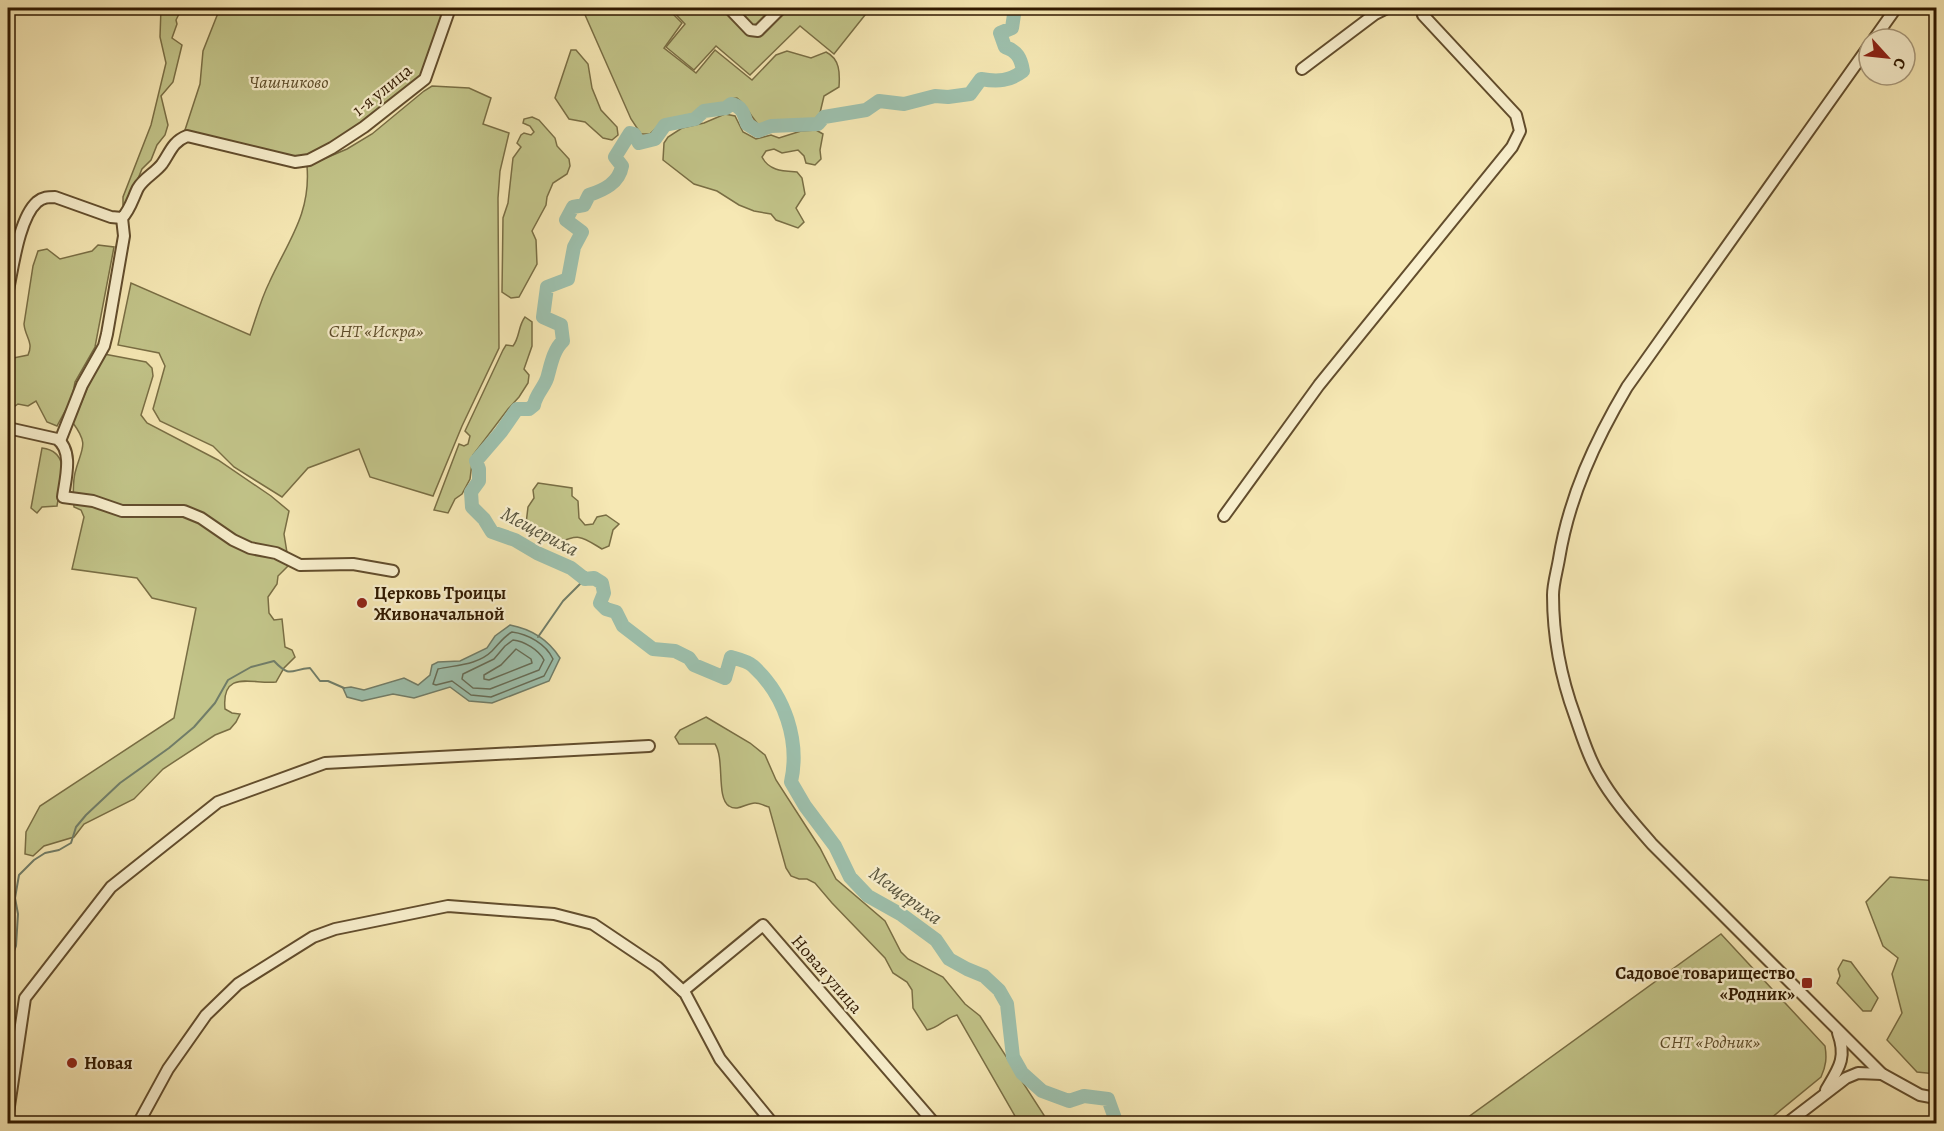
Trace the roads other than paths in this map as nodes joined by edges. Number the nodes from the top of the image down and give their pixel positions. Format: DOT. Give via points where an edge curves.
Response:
graph roads {
  1 [pos="450,8"];
  2 [pos="729,8"];
  3 [pos="781,8"];
  4 [pos="1387,8"];
  5 [pos="1421,8"];
  6 [pos="1896,8"];
  7 [pos="1883,27"];
  8 [pos="1857,63"];
  9 [pos="1302,69"];
  10 [pos="122,218"];
  11 [pos="8,290"];
  12 [pos="8,428"];
  13 [pos="60,441"];
  14 [pos="1224,516"];
  15 [pos="393,571"];
  16 [pos="649,746"];
  17 [pos="683,991"];
  18 [pos="1837,1029"];
  19 [pos="1882,1074"];
  20 [pos="1823,1095"];
  21 [pos="1936,1098"];
  22 [pos="8,1113"];
  23 [pos="138,1124"];
  24 [pos="773,1124"];
  25 [pos="934,1124"];
  26 [pos="1786,1124"];
  1 -- 10 [label="street, 1-я улица" via="425,79 364,128 309,160 295,162 187,136 172,146 161,165 139,186"];
  2 -- 3 [label="street" via="750,30 758,31"];
  4 -- 9 [label="street"];
  5 -- 14 [label="street" via="1423,15 1516,115 1520,131 1512,147 1318,385"];
  6 -- 7 [label="street"];
  8 -- 18 [label="street" via="1627,387 1606,423 1586,463 1572,505 1553,594 1556,639 1567,693 1599,774 1652,844"];
  10 -- 11 [label="street" via="55,197 38,201 23,227"];
  10 -- 13 [label="street" via="124,236 104,346 82,385"];
  12 -- 13 [label="street"];
  13 -- 15 [label="street" via="67,462 63,497 93,501 122,511 184,511 241,544 276,553 300,565 353,564"];
  16 -- 22 [label="street" via="325,763 218,802 111,887 25,998"];
  17 -- 23 [label="street" via="657,967 593,924 554,914 448,906 335,929 313,937 238,984 206,1015 168,1069"];
  17 -- 24 [label="street" via="720,1059"];
  17 -- 25 [label="street, Новая улица" via="763,925"];
  18 -- 19 [label="street"];
  18 -- 20 [label="street" via="1842,1061"];
  19 -- 20 [label="street" via="1858,1073"];
  19 -- 21 [label="street" via="1920,1095"];
  20 -- 26 [label="street"];
}
